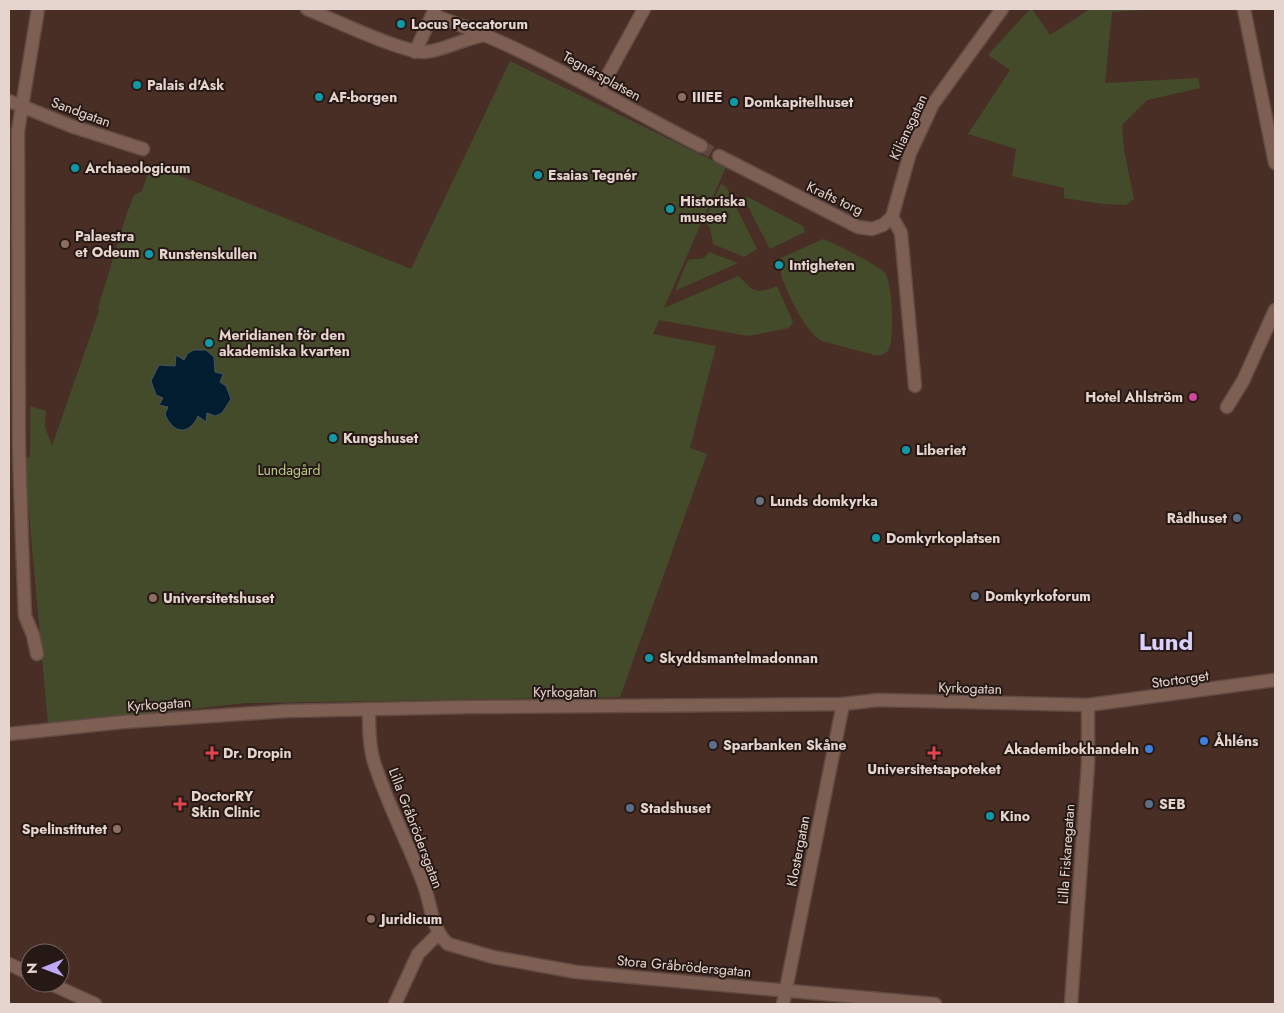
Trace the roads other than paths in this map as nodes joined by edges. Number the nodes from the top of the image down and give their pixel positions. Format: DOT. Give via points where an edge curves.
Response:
graph roads {
  1 [pos="38,9"];
  2 [pos="307,9"];
  3 [pos="644,9"];
  4 [pos="1002,9"];
  5 [pos="1244,9"];
  6 [pos="434,12"];
  7 [pos="487,34"];
  8 [pos="415,52"];
  9 [pos="599,91"];
  10 [pos="9,101"];
  11 [pos="21,105"];
  12 [pos="701,146"];
  13 [pos="143,149"];
  14 [pos="719,156"];
  15 [pos="1275,163"];
  16 [pos="892,217"];
  17 [pos="1275,310"];
  18 [pos="915,386"];
  19 [pos="1227,407"];
  20 [pos="38,654"];
  21 [pos="1275,680"];
  22 [pos="842,704"];
  23 [pos="1088,705"];
  24 [pos="369,709"];
  25 [pos="9,734"];
  26 [pos="439,932"];
  27 [pos="785,990"];
  28 [pos="70,993"];
  29 [pos="95,1004"];
  30 [pos="395,1004"];
  31 [pos="783,1004"];
  32 [pos="935,1004"];
  33 [pos="1071,1004"];
  1 -- 11 [label="street"];
  2 -- 8 [label="street"];
  3 -- 9 [label="street"];
  4 -- 16 [label="street, Kiliansgatan" via="933,104 910,153"];
  5 -- 15 [label="street"];
  6 -- 7 [label="street, Tegnérsplatsen"];
  6 -- 8 [label="street"];
  7 -- 8 [label="street" via="440,50"];
  7 -- 9 [label="street, Tegnérsplatsen"];
  9 -- 12 [label="street, Tegnérsplatsen"];
  10 -- 11 [label="street, Sandgatan"];
  11 -- 13 [label="street, Sandgatan" via="71,126"];
  11 -- 20 [label="street" via="18,131 19,450 25,616"];
  14 -- 16 [label="street, Krafts torg" via="858,227 872,229 884,225"];
  16 -- 18 [label="street" via="901,233"];
  17 -- 19 [label="street" via="1243,382"];
  21 -- 23 [label="street, Stortorget"];
  22 -- 23 [label="street, Kyrkogatan" via="878,700"];
  22 -- 24 [label="street, Kyrkogatan"];
  22 -- 27 [label="street, Klostergatan"];
  23 -- 33 [label="street, Lilla Fiskaregatan" via="1088,764"];
  24 -- 25 [label="street, Kyrkogatan" via="232,714"];
  24 -- 26 [label="street, Lilla Gråbrödersgatan" via="374,762 424,885"];
  26 -- 27 [label="street, Stora Gråbrödersgatan" via="448,944 457,948 537,966"];
  26 -- 30 [label="street" via="418,954"];
  27 -- 31 [label="street, Klostergatan"];
  27 -- 32 [label="street, Stora Gråbrödersgatan"];
  28 -- 29 [label="street"];
}
